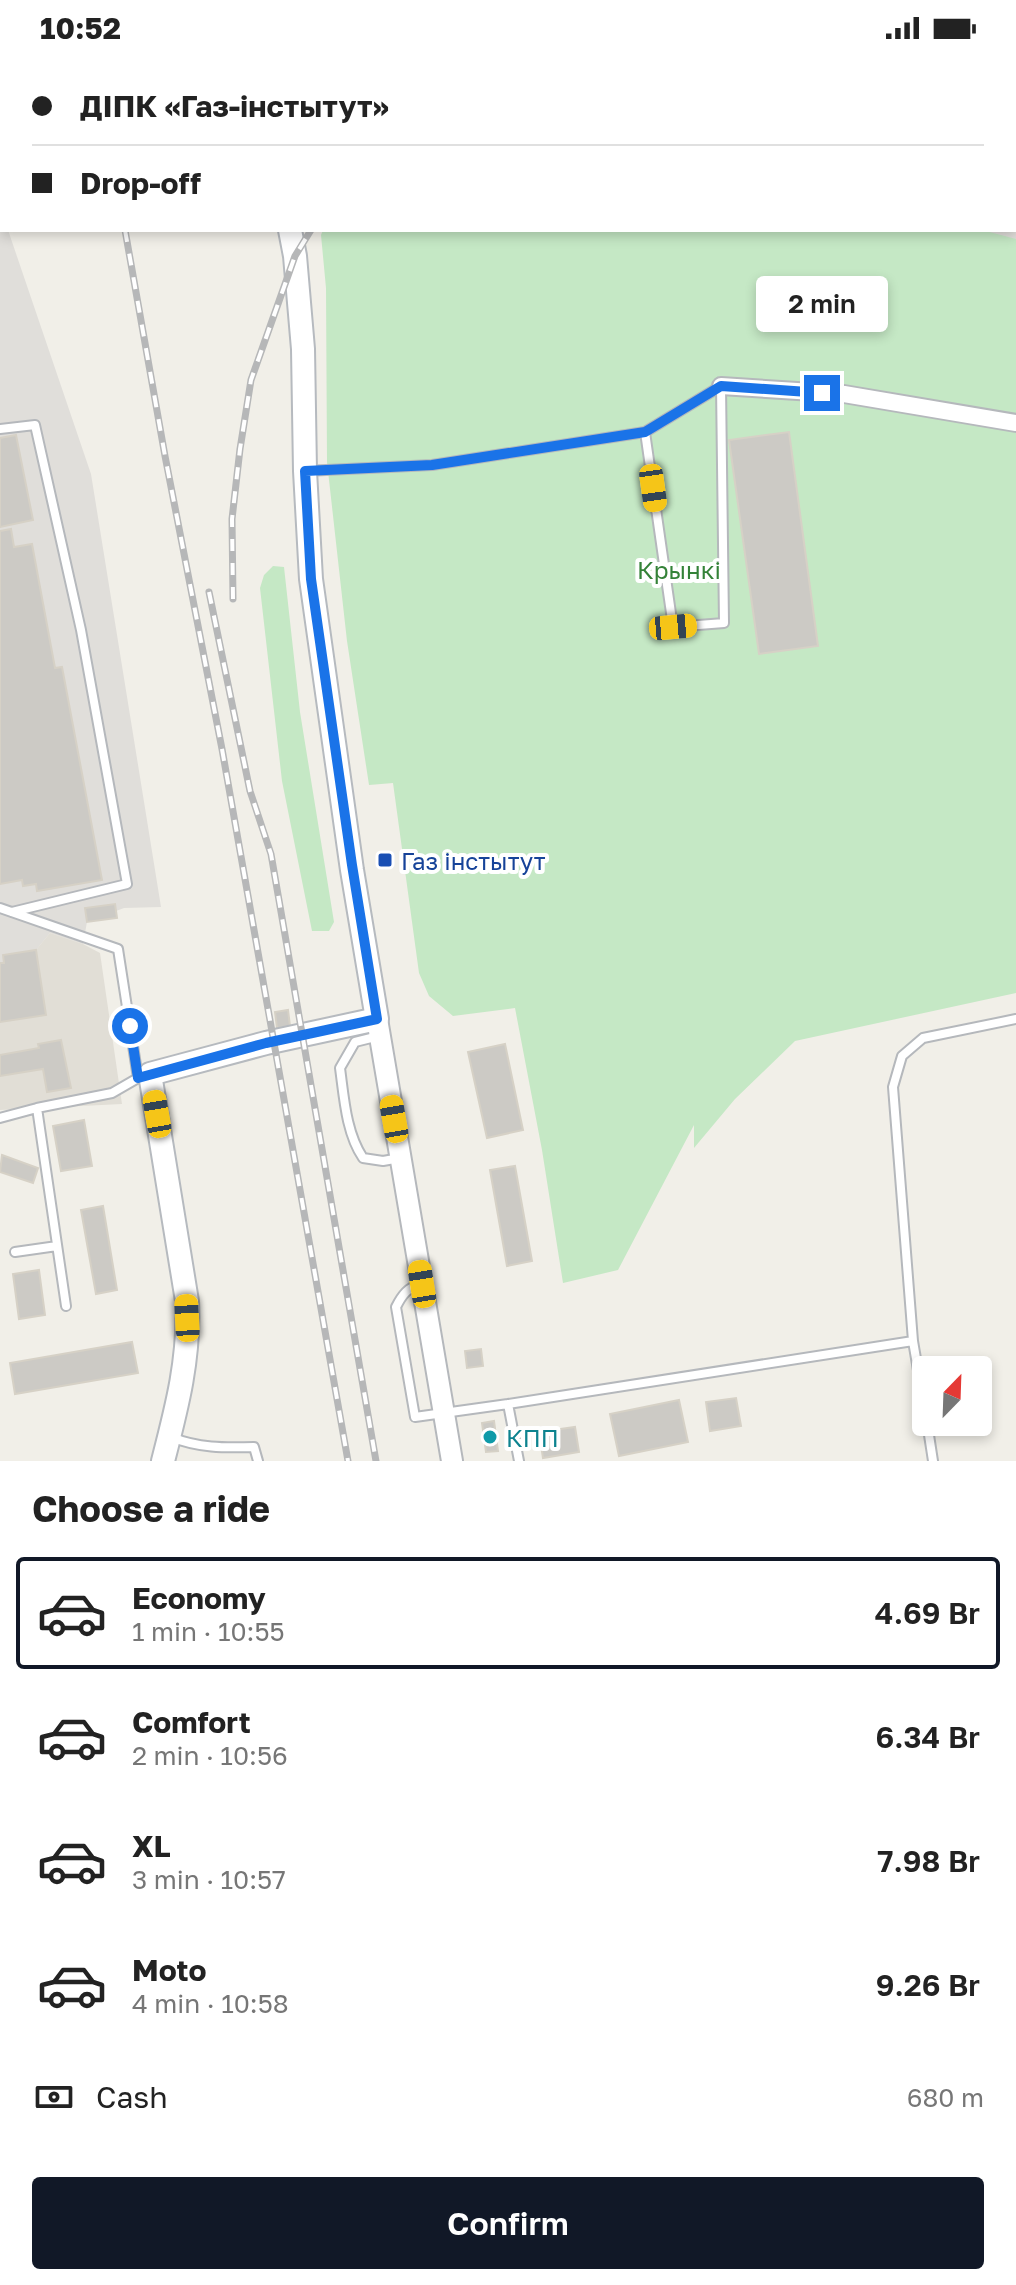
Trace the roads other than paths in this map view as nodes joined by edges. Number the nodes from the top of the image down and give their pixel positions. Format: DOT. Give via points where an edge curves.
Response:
graph roads {
  1 [pos="290,232"];
  2 [pos="721,386"];
  3 [pos="1016,423"];
  4 [pos="0,429"];
  5 [pos="645,432"];
  6 [pos="305,471"];
  7 [pos="0,908"];
  8 [pos="12,912"];
  9 [pos="1016,1019"];
  10 [pos="378,1027"];
  11 [pos="144,1076"];
  12 [pos="37,1108"];
  13 [pos="0,1118"];
  14 [pos="401,1157"];
  15 [pos="57,1246"];
  16 [pos="15,1252"];
  17 [pos="422,1284"];
  18 [pos="66,1306"];
  19 [pos="913,1341"];
  20 [pos="915,1356"];
  21 [pos="508,1404"];
  22 [pos="444,1414"];
  23 [pos="929,1436"];
  24 [pos="169,1437"];
  25 [pos="163,1461"];
  26 [pos="258,1461"];
  27 [pos="452,1461"];
  28 [pos="519,1461"];
  29 [pos="933,1461"];
  1 -- 6 [label="main road" via="303,349"];
  2 -- 3 [label="street" via="844,394"];
  2 -- 5 [label="lane"];
  2 -- 5 [label="lane" via="724,623 673,627"];
  4 -- 8 [label="lane" via="35,425 81,630 127,884"];
  5 -- 6 [label="lane" via="432,465"];
  6 -- 10 [label="main road" via="311,579"];
  7 -- 8 [label="lane"];
  8 -- 11 [label="lane" via="118,949"];
  9 -- 19 [label="lane" via="923,1038 902,1056 893,1087"];
  10 -- 11 [label="main road" via="266,1043"];
  10 -- 14 [label="street"];
  10 -- 14 [label="lane" via="355,1042 340,1068 346,1106 363,1158"];
  11 -- 12 [label="lane" via="112,1093"];
  11 -- 24 [label="main road" via="187,1312 181,1385"];
  12 -- 13 [label="lane"];
  12 -- 15 [label="lane"];
  14 -- 17 [label="street"];
  15 -- 16 [label="lane"];
  15 -- 18 [label="lane"];
  17 -- 22 [label="street"];
  17 -- 22 [label="lane" via="412,1286 396,1307 415,1417"];
  19 -- 20 [label="lane"];
  19 -- 21 [label="lane"];
  21 -- 22 [label="lane"];
  21 -- 28 [label="lane"];
  22 -- 27 [label="street"];
  23 -- 29 [label="lane"];
  24 -- 25 [label="main road"];
  24 -- 26 [label="lane" via="207,1448 254,1447"];
}
